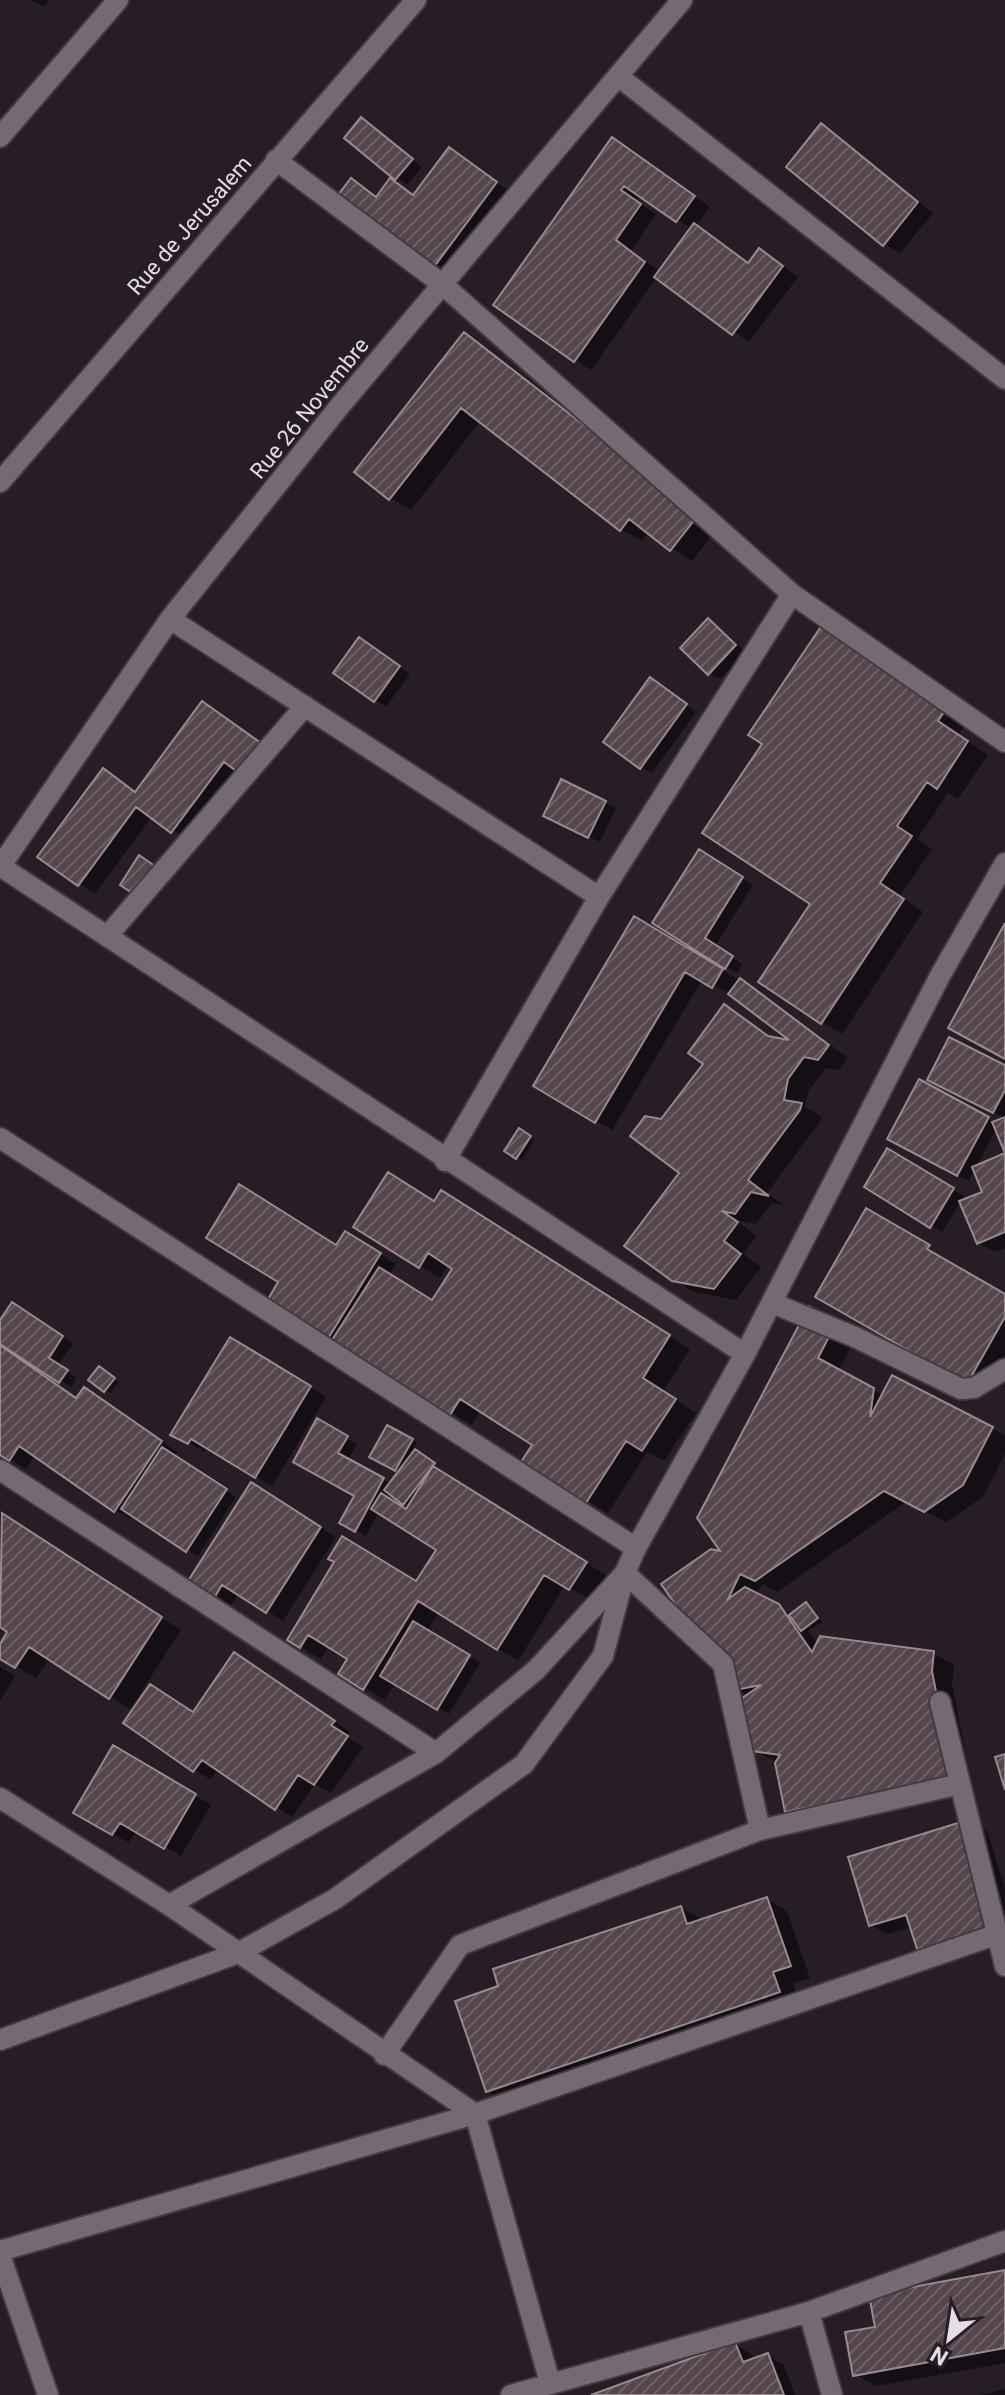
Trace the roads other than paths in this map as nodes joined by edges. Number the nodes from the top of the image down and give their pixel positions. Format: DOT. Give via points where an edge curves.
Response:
graph roads {
  1 [pos="118,0"];
  2 [pos="416,0"];
  3 [pos="682,0"];
  4 [pos="618,76"];
  5 [pos="0,137"];
  6 [pos="276,160"];
  7 [pos="442,284"];
  8 [pos="1005,379"];
  9 [pos="0,482"];
  10 [pos="792,594"];
  11 [pos="170,619"];
  12 [pos="305,706"];
  13 [pos="1005,742"];
  14 [pos="1005,863"];
  15 [pos="0,867"];
  16 [pos="599,897"];
  17 [pos="109,934"];
  18 [pos="0,1138"];
  19 [pos="445,1161"];
  20 [pos="772,1303"];
  21 [pos="745,1354"];
  22 [pos="1005,1369"];
  23 [pos="0,1470"];
  24 [pos="636,1548"];
  25 [pos="625,1573"];
  26 [pos="940,1702"];
  27 [pos="436,1753"];
  28 [pos="960,1784"];
  29 [pos="0,1798"];
  30 [pos="760,1830"];
  31 [pos="169,1905"];
  32 [pos="995,1935"];
  33 [pos="238,1953"];
  34 [pos="1005,1966"];
  35 [pos="0,2040"];
  36 [pos="384,2055"];
  37 [pos="475,2114"];
  38 [pos="1005,2241"];
  39 [pos="0,2253"];
  40 [pos="809,2312"];
  41 [pos="550,2383"];
  42 [pos="48,2395"];
  43 [pos="511,2395"];
  44 [pos="832,2395"];
  1 -- 5 [label="street"];
  2 -- 6 [label="street, Rue de Jerusalem"];
  3 -- 4 [label="street, Rue 26 Novembre"];
  4 -- 7 [label="street, Rue 26 Novembre"];
  4 -- 8 [label="street"];
  6 -- 7 [label="street"];
  6 -- 9 [label="street, Rue de Jerusalem"];
  7 -- 10 [label="street"];
  7 -- 11 [label="street, Rue 26 Novembre"];
  10 -- 13 [label="street"];
  10 -- 16 [label="street"];
  11 -- 12 [label="street"];
  11 -- 15 [label="street, Rue 26 Novembre"];
  12 -- 16 [label="street"];
  12 -- 17 [label="street"];
  14 -- 20 [label="street" via="941,974"];
  15 -- 17 [label="street"];
  16 -- 19 [label="street"];
  17 -- 19 [label="street"];
  18 -- 24 [label="street"];
  19 -- 21 [label="street"];
  20 -- 21 [label="street"];
  20 -- 22 [label="street" via="961,1389 974,1388"];
  21 -- 24 [label="street"];
  23 -- 27 [label="street"];
  24 -- 25 [label="street"];
  25 -- 27 [label="street" via="536,1670"];
  25 -- 30 [label="street" via="723,1664"];
  25 -- 33 [label="street" via="603,1656 524,1764 335,1899"];
  26 -- 28 [label="street"];
  27 -- 31 [label="street"];
  28 -- 30 [label="street"];
  28 -- 32 [label="street"];
  29 -- 31 [label="street"];
  30 -- 36 [label="street" via="460,1945"];
  31 -- 33 [label="street"];
  32 -- 34 [label="street"];
  32 -- 37 [label="street"];
  33 -- 35 [label="street"];
  33 -- 36 [label="street"];
  36 -- 37 [label="street"];
  37 -- 39 [label="street"];
  37 -- 41 [label="street"];
  38 -- 40 [label="street"];
  39 -- 42 [label="street"];
  40 -- 41 [label="street"];
  40 -- 44 [label="street"];
  41 -- 43 [label="street"];
}
